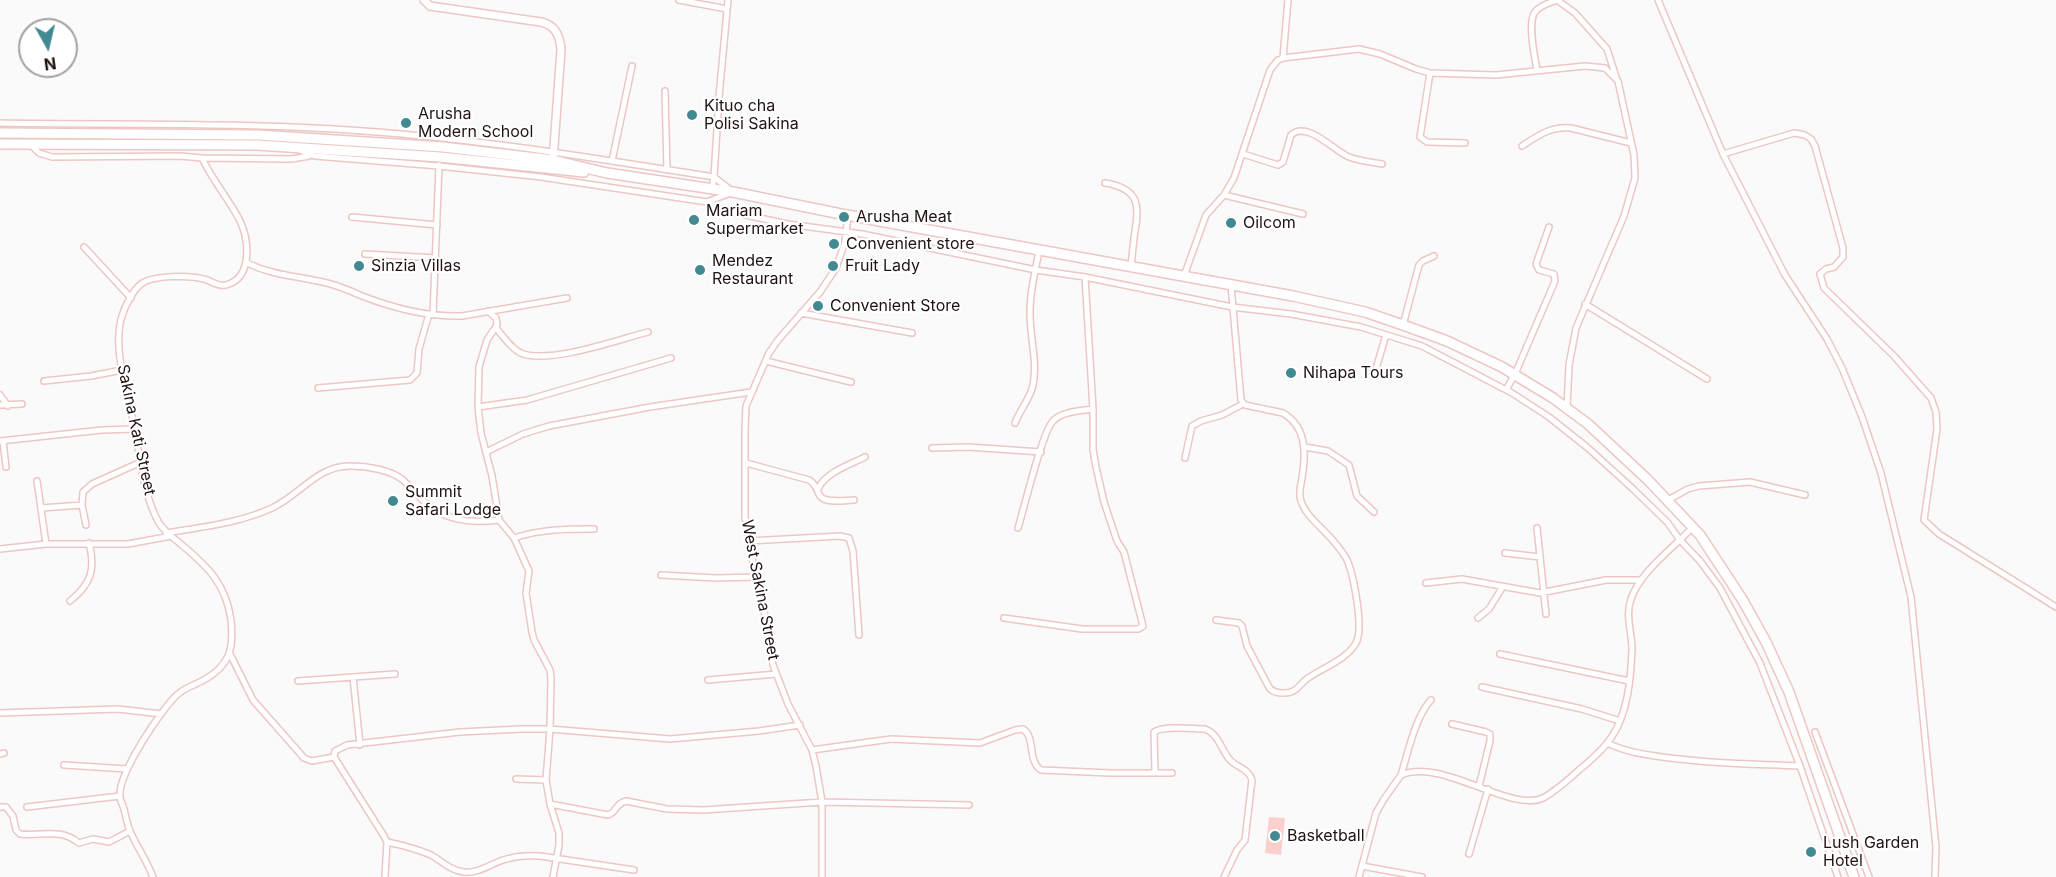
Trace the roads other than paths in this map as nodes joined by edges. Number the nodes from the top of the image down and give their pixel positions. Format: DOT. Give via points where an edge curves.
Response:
graph roads {
  1 [pos="424,0"];
  2 [pos="679,0"];
  3 [pos="728,0"];
  4 [pos="1288,0"];
  5 [pos="1557,0"];
  6 [pos="1658,0"];
  7 [pos="727,9"];
  8 [pos="1283,58"];
  9 [pos="632,66"];
  10 [pos="1537,71"];
  11 [pos="1430,73"];
  12 [pos="1618,81"];
  13 [pos="665,91"];
  14 [pos="0,123"];
  15 [pos="0,133"];
  16 [pos="1465,143"];
  17 [pos="1631,143"];
  18 [pos="0,144"];
  19 [pos="30,144"];
  20 [pos="1522,146"];
  21 [pos="295,148"];
  22 [pos="553,154"];
  23 [pos="1243,154"];
  24 [pos="1723,154"];
  25 [pos="310,155"];
  26 [pos="202,158"];
  27 [pos="612,161"];
  28 [pos="439,162"];
  29 [pos="1382,164"];
  30 [pos="570,168"];
  31 [pos="667,170"];
  32 [pos="714,177"];
  33 [pos="1105,183"];
  34 [pos="712,189"];
  35 [pos="733,192"];
  36 [pos="1224,195"];
  37 [pos="709,201"];
  38 [pos="1302,214"];
  39 [pos="848,215"];
  40 [pos="352,217"];
  41 [pos="437,225"];
  42 [pos="1549,227"];
  43 [pos="846,232"];
  44 [pos="84,246"];
  45 [pos="1039,249"];
  46 [pos="365,254"];
  47 [pos="1434,256"];
  48 [pos="436,258"];
  49 [pos="247,263"];
  50 [pos="1131,266"];
  51 [pos="1036,270"];
  52 [pos="1184,276"];
  53 [pos="1085,277"];
  54 [pos="1231,285"];
  55 [pos="130,298"];
  56 [pos="567,298"];
  57 [pos="1585,304"];
  58 [pos="1232,307"];
  59 [pos="488,311"];
  60 [pos="801,313"];
  61 [pos="431,314"];
  62 [pos="1403,325"];
  63 [pos="496,328"];
  64 [pos="648,332"];
  65 [pos="912,333"];
  66 [pos="1386,335"];
  67 [pos="671,358"];
  68 [pos="766,361"];
  69 [pos="122,370"];
  70 [pos="1375,372"];
  71 [pos="1515,374"];
  72 [pos="1707,380"];
  73 [pos="44,381"];
  74 [pos="851,382"];
  75 [pos="318,388"];
  76 [pos="1506,390"];
  77 [pos="751,392"];
  78 [pos="0,395"];
  79 [pos="22,404"];
  80 [pos="1243,404"];
  81 [pos="0,405"];
  82 [pos="8,406"];
  83 [pos="478,407"];
  84 [pos="1567,408"];
  85 [pos="1094,409"];
  86 [pos="1014,423"];
  87 [pos="134,429"];
  88 [pos="2,441"];
  89 [pos="1305,447"];
  90 [pos="932,448"];
  91 [pos="486,452"];
  92 [pos="1041,452"];
  93 [pos="865,457"];
  94 [pos="1185,458"];
  95 [pos="141,462"];
  96 [pos="746,463"];
  97 [pos="6,467"];
  98 [pos="37,481"];
  99 [pos="818,489"];
  100 [pos="1805,495"];
  101 [pos="855,500"];
  102 [pos="1668,500"];
  103 [pos="82,505"];
  104 [pos="42,508"];
  105 [pos="1374,512"];
  106 [pos="499,520"];
  107 [pos="86,525"];
  108 [pos="1693,527"];
  109 [pos="1018,528"];
  110 [pos="1537,528"];
  111 [pos="594,529"];
  112 [pos="169,534"];
  113 [pos="514,538"];
  114 [pos="1680,540"];
  115 [pos="749,541"];
  116 [pos="89,543"];
  117 [pos="46,544"];
  118 [pos="0,549"];
  119 [pos="1505,553"];
  120 [pos="1540,557"];
  121 [pos="661,574"];
  122 [pos="756,577"];
  123 [pos="1640,580"];
  124 [pos="1426,583"];
  125 [pos="1502,588"];
  126 [pos="1542,593"];
  127 [pos="70,601"];
  128 [pos="2056,607"];
  129 [pos="1546,615"];
  130 [pos="1004,618"];
  131 [pos="1478,618"];
  132 [pos="1216,620"];
  133 [pos="859,635"];
  134 [pos="230,654"];
  135 [pos="1500,654"];
  136 [pos="395,674"];
  137 [pos="776,674"];
  138 [pos="353,677"];
  139 [pos="708,680"];
  140 [pos="298,681"];
  141 [pos="1629,681"];
  142 [pos="1482,687"];
  143 [pos="1431,700"];
  144 [pos="0,713"];
  145 [pos="161,714"];
  146 [pos="1620,721"];
  147 [pos="1452,724"];
  148 [pos="800,725"];
  149 [pos="550,729"];
  150 [pos="1815,732"];
  151 [pos="1607,743"];
  152 [pos="360,745"];
  153 [pos="812,750"];
  154 [pos="334,757"];
  155 [pos="64,765"];
  156 [pos="1800,766"];
  157 [pos="127,769"];
  158 [pos="1155,773"];
  159 [pos="1172,773"];
  160 [pos="1401,775"];
  161 [pos="516,779"];
  162 [pos="546,780"];
  163 [pos="1479,786"];
  164 [pos="1488,789"];
  165 [pos="120,796"];
  166 [pos="822,802"];
  167 [pos="550,804"];
  168 [pos="969,805"];
  169 [pos="0,807"];
  170 [pos="27,807"];
  171 [pos="130,831"];
  172 [pos="387,842"];
  173 [pos="1469,854"];
  174 [pos="557,858"];
  175 [pos="1362,866"];
  176 [pos="634,870"];
  177 [pos="153,877"];
  178 [pos="384,877"];
  179 [pos="553,877"];
  180 [pos="822,877"];
  181 [pos="1224,877"];
  182 [pos="1359,877"];
  183 [pos="1422,877"];
  184 [pos="1838,877"];
  185 [pos="1854,877"];
  186 [pos="1869,877"];
  187 [pos="1935,877"];
  1 -- 22 [label="street" via="430,6 541,22 555,28 561,50"];
  2 -- 7 [label="street"];
  3 -- 7 [label="street"];
  4 -- 8 [label="street"];
  5 -- 10 [label="street" via="1539,8 1532,18"];
  5 -- 12 [label="street" via="1607,49"];
  6 -- 24 [label="street"];
  7 -- 32 [label="street"];
  8 -- 11 [label="street" via="1359,49"];
  8 -- 23 [label="street" via="1270,70"];
  9 -- 27 [label="street"];
  10 -- 11 [label="street" via="1496,75"];
  10 -- 12 [label="street" via="1598,66"];
  11 -- 16 [label="street" via="1420,137 1427,142"];
  12 -- 17 [label="street"];
  13 -- 31 [label="street"];
  14 -- 22 [label="street" via="307,127 452,139"];
  15 -- 22 [label="highway" via="258,135"];
  17 -- 20 [label="street" via="1563,127 1547,131"];
  17 -- 57 [label="street" via="1635,167 1632,189"];
  18 -- 19 [label="highway"];
  19 -- 21 [label="highway"];
  19 -- 26 [label="street" via="51,157"];
  21 -- 25 [label="street"];
  21 -- 28 [label="highway"];
  22 -- 27 [label="street"];
  22 -- 30 [label="highway"];
  23 -- 29 [label="street" via="1280,165 1291,135 1299,131 1318,136 1348,157"];
  23 -- 36 [label="street"];
  24 -- 128 [label="street" via="1794,133 1811,139 1843,248 1840,262 1820,274 1824,288 1894,356 1931,399 1936,412 1924,520 1939,534"];
  24 -- 187 [label="street" via="1785,275 1842,368 1881,473 1911,597 1935,837"];
  25 -- 26 [label="street" via="292,159"];
  25 -- 28 [label="street"];
  26 -- 49 [label="street" via="240,221"];
  27 -- 31 [label="street"];
  28 -- 30 [label="highway"];
  28 -- 37 [label="street"];
  28 -- 41 [label="street"];
  30 -- 34 [label="highway"];
  31 -- 32 [label="street"];
  32 -- 34 [label="street"];
  32 -- 35 [label="street"];
  33 -- 50 [label="street" via="1125,188 1137,204"];
  34 -- 35 [label="highway"];
  35 -- 37 [label="street"];
  35 -- 39 [label="highway"];
  36 -- 38 [label="street"];
  36 -- 52 [label="street" via="1206,215"];
  37 -- 43 [label="street" via="717,209"];
  39 -- 43 [label="street, West Sakina Street"];
  39 -- 45 [label="highway"];
  40 -- 41 [label="street"];
  41 -- 48 [label="street"];
  42 -- 71 [label="street" via="1536,264 1539,270 1554,274 1555,281"];
  43 -- 51 [label="street"];
  43 -- 60 [label="street, West Sakina Street" via="830,280"];
  44 -- 55 [label="street"];
  45 -- 50 [label="highway"];
  45 -- 51 [label="street"];
  46 -- 48 [label="street"];
  47 -- 62 [label="street" via="1423,261 1418,269"];
  48 -- 61 [label="street"];
  49 -- 55 [label="street" via="241,275 226,285 204,279 156,279 141,284"];
  49 -- 61 [label="street" via="270,273 327,283"];
  50 -- 52 [label="highway"];
  51 -- 53 [label="street"];
  51 -- 86 [label="street" via="1030,308 1034,382"];
  52 -- 54 [label="highway"];
  53 -- 58 [label="street"];
  53 -- 85 [label="street"];
  54 -- 58 [label="street"];
  54 -- 62 [label="highway" via="1330,304"];
  55 -- 69 [label="street, Sakina Kati Street" via="122,317"];
  56 -- 59 [label="street"];
  57 -- 72 [label="street"];
  57 -- 84 [label="street" via="1571,347"];
  58 -- 66 [label="street" via="1291,314"];
  58 -- 80 [label="street"];
  59 -- 61 [label="street" via="462,316"];
  59 -- 63 [label="street" via="496,318"];
  60 -- 65 [label="street"];
  60 -- 68 [label="street, West Sakina Street"];
  61 -- 75 [label="street" via="419,349 417,373 410,380"];
  62 -- 71 [label="highway" via="1470,351"];
  63 -- 64 [label="street" via="515,350 534,355 587,349"];
  63 -- 83 [label="street" via="481,356"];
  66 -- 70 [label="street"];
  66 -- 76 [label="street" via="1422,346"];
  67 -- 83 [label="street" via="527,400"];
  68 -- 74 [label="street"];
  68 -- 77 [label="street, West Sakina Street"];
  69 -- 73 [label="street"];
  69 -- 87 [label="street, Sakina Kati Street"];
  71 -- 76 [label="street"];
  71 -- 84 [label="highway"];
  76 -- 114 [label="street" via="1550,417 1588,448"];
  77 -- 91 [label="street" via="549,426"];
  77 -- 96 [label="street, West Sakina Street" via="746,406"];
  78 -- 82 [label="street"];
  79 -- 82 [label="street"];
  80 -- 89 [label="street" via="1288,416 1299,429"];
  80 -- 94 [label="street" via="1192,426"];
  81 -- 82 [label="street"];
  83 -- 91 [label="street"];
  84 -- 102 [label="highway" via="1608,441"];
  85 -- 92 [label="street" via="1056,418"];
  85 -- 130 [label="street" via="1099,482 1124,552 1143,627 1082,629"];
  87 -- 88 [label="street"];
  87 -- 95 [label="street, Sakina Kati Street"];
  88 -- 97 [label="street"];
  89 -- 105 [label="street" via="1328,451 1349,465 1357,496"];
  89 -- 132 [label="street" via="1300,497 1347,561 1359,623 1357,640 1351,650 1305,679 1292,693 1274,692 1247,646 1242,626"];
  90 -- 92 [label="street"];
  91 -- 106 [label="street"];
  92 -- 109 [label="street"];
  93 -- 99 [label="street" via="833,473"];
  95 -- 103 [label="street" via="87,488"];
  95 -- 112 [label="street, Sakina Kati Street" via="149,498 158,521"];
  96 -- 99 [label="street" via="809,480"];
  96 -- 115 [label="street, West Sakina Street" via="745,517"];
  98 -- 104 [label="street"];
  99 -- 101 [label="street" via="826,500"];
  100 -- 102 [label="street" via="1750,482 1699,486"];
  102 -- 108 [label="highway"];
  103 -- 104 [label="street"];
  103 -- 107 [label="street"];
  104 -- 117 [label="street"];
  106 -- 112 [label="street" via="471,522 451,517 433,509 396,476 351,466 316,476 270,509"];
  106 -- 113 [label="street"];
  108 -- 114 [label="street"];
  108 -- 185 [label="highway" via="1743,599 1766,642 1789,692"];
  110 -- 120 [label="street"];
  111 -- 113 [label="street" via="534,531"];
  112 -- 116 [label="street" via="128,544"];
  112 -- 134 [label="street, Sakina Kati Street" via="219,582 231,621"];
  113 -- 149 [label="street" via="529,571 526,593 534,639 550,670"];
  114 -- 123 [label="street"];
  114 -- 156 [label="street" via="1700,561 1733,612 1760,663"];
  115 -- 122 [label="street, West Sakina Street"];
  115 -- 133 [label="street" via="849,538"];
  116 -- 117 [label="street"];
  116 -- 127 [label="street" via="90,580"];
  117 -- 118 [label="street"];
  119 -- 120 [label="street"];
  120 -- 126 [label="street"];
  121 -- 122 [label="street"];
  122 -- 137 [label="street, West Sakina Street"];
  123 -- 126 [label="street" via="1606,580"];
  123 -- 141 [label="street" via="1629,603"];
  124 -- 125 [label="street" via="1462,579"];
  125 -- 126 [label="street"];
  125 -- 131 [label="street"];
  126 -- 129 [label="street"];
  134 -- 145 [label="street" via="214,674 177,694"];
  134 -- 154 [label="street" via="253,700 304,758 312,761"];
  135 -- 141 [label="street"];
  136 -- 138 [label="street"];
  137 -- 139 [label="street"];
  137 -- 148 [label="street, West Sakina Street"];
  138 -- 140 [label="street"];
  138 -- 152 [label="street"];
  141 -- 146 [label="street"];
  142 -- 146 [label="street"];
  143 -- 160 [label="street" via="1418,723"];
  144 -- 145 [label="street" via="118,709"];
  145 -- 157 [label="street"];
  146 -- 151 [label="street"];
  147 -- 163 [label="street" via="1490,735"];
  148 -- 149 [label="street" via="670,739"];
  148 -- 153 [label="street, West Sakina Street"];
  149 -- 152 [label="street" via="460,732"];
  149 -- 162 [label="street"];
  150 -- 186 [label="street"];
  151 -- 156 [label="street" via="1639,754 1702,762"];
  151 -- 164 [label="street" via="1565,783 1542,798 1517,800"];
  152 -- 154 [label="street" via="340,748"];
  153 -- 158 [label="street" via="891,740 980,743 1023,729 1028,733 1034,763 1041,770"];
  153 -- 166 [label="street, West Sakina Street"];
  154 -- 172 [label="street"];
  155 -- 157 [label="street"];
  156 -- 184 [label="street"];
  157 -- 165 [label="street"];
  158 -- 159 [label="street"];
  158 -- 181 [label="street" via="1154,732 1166,728 1211,731 1230,759 1250,773 1245,840"];
  160 -- 163 [label="street" via="1425,772"];
  160 -- 175 [label="street" via="1376,813"];
  161 -- 162 [label="street"];
  162 -- 167 [label="street"];
  163 -- 164 [label="street"];
  164 -- 173 [label="street"];
  165 -- 170 [label="street"];
  165 -- 171 [label="street"];
  166 -- 167 [label="street" via="702,810 667,809 626,801 608,815"];
  166 -- 168 [label="street"];
  166 -- 180 [label="street, West Sakina Street"];
  167 -- 174 [label="street" via="558,833"];
  169 -- 171 [label="street" via="6,807 12,814 20,834 54,833 70,836 79,843 93,839 109,842"];
  171 -- 177 [label="street"];
  172 -- 174 [label="street" via="434,856 464,873 520,856"];
  172 -- 178 [label="street"];
  174 -- 176 [label="street"];
  174 -- 179 [label="street"];
  175 -- 182 [label="street"];
  175 -- 183 [label="street"];
}
